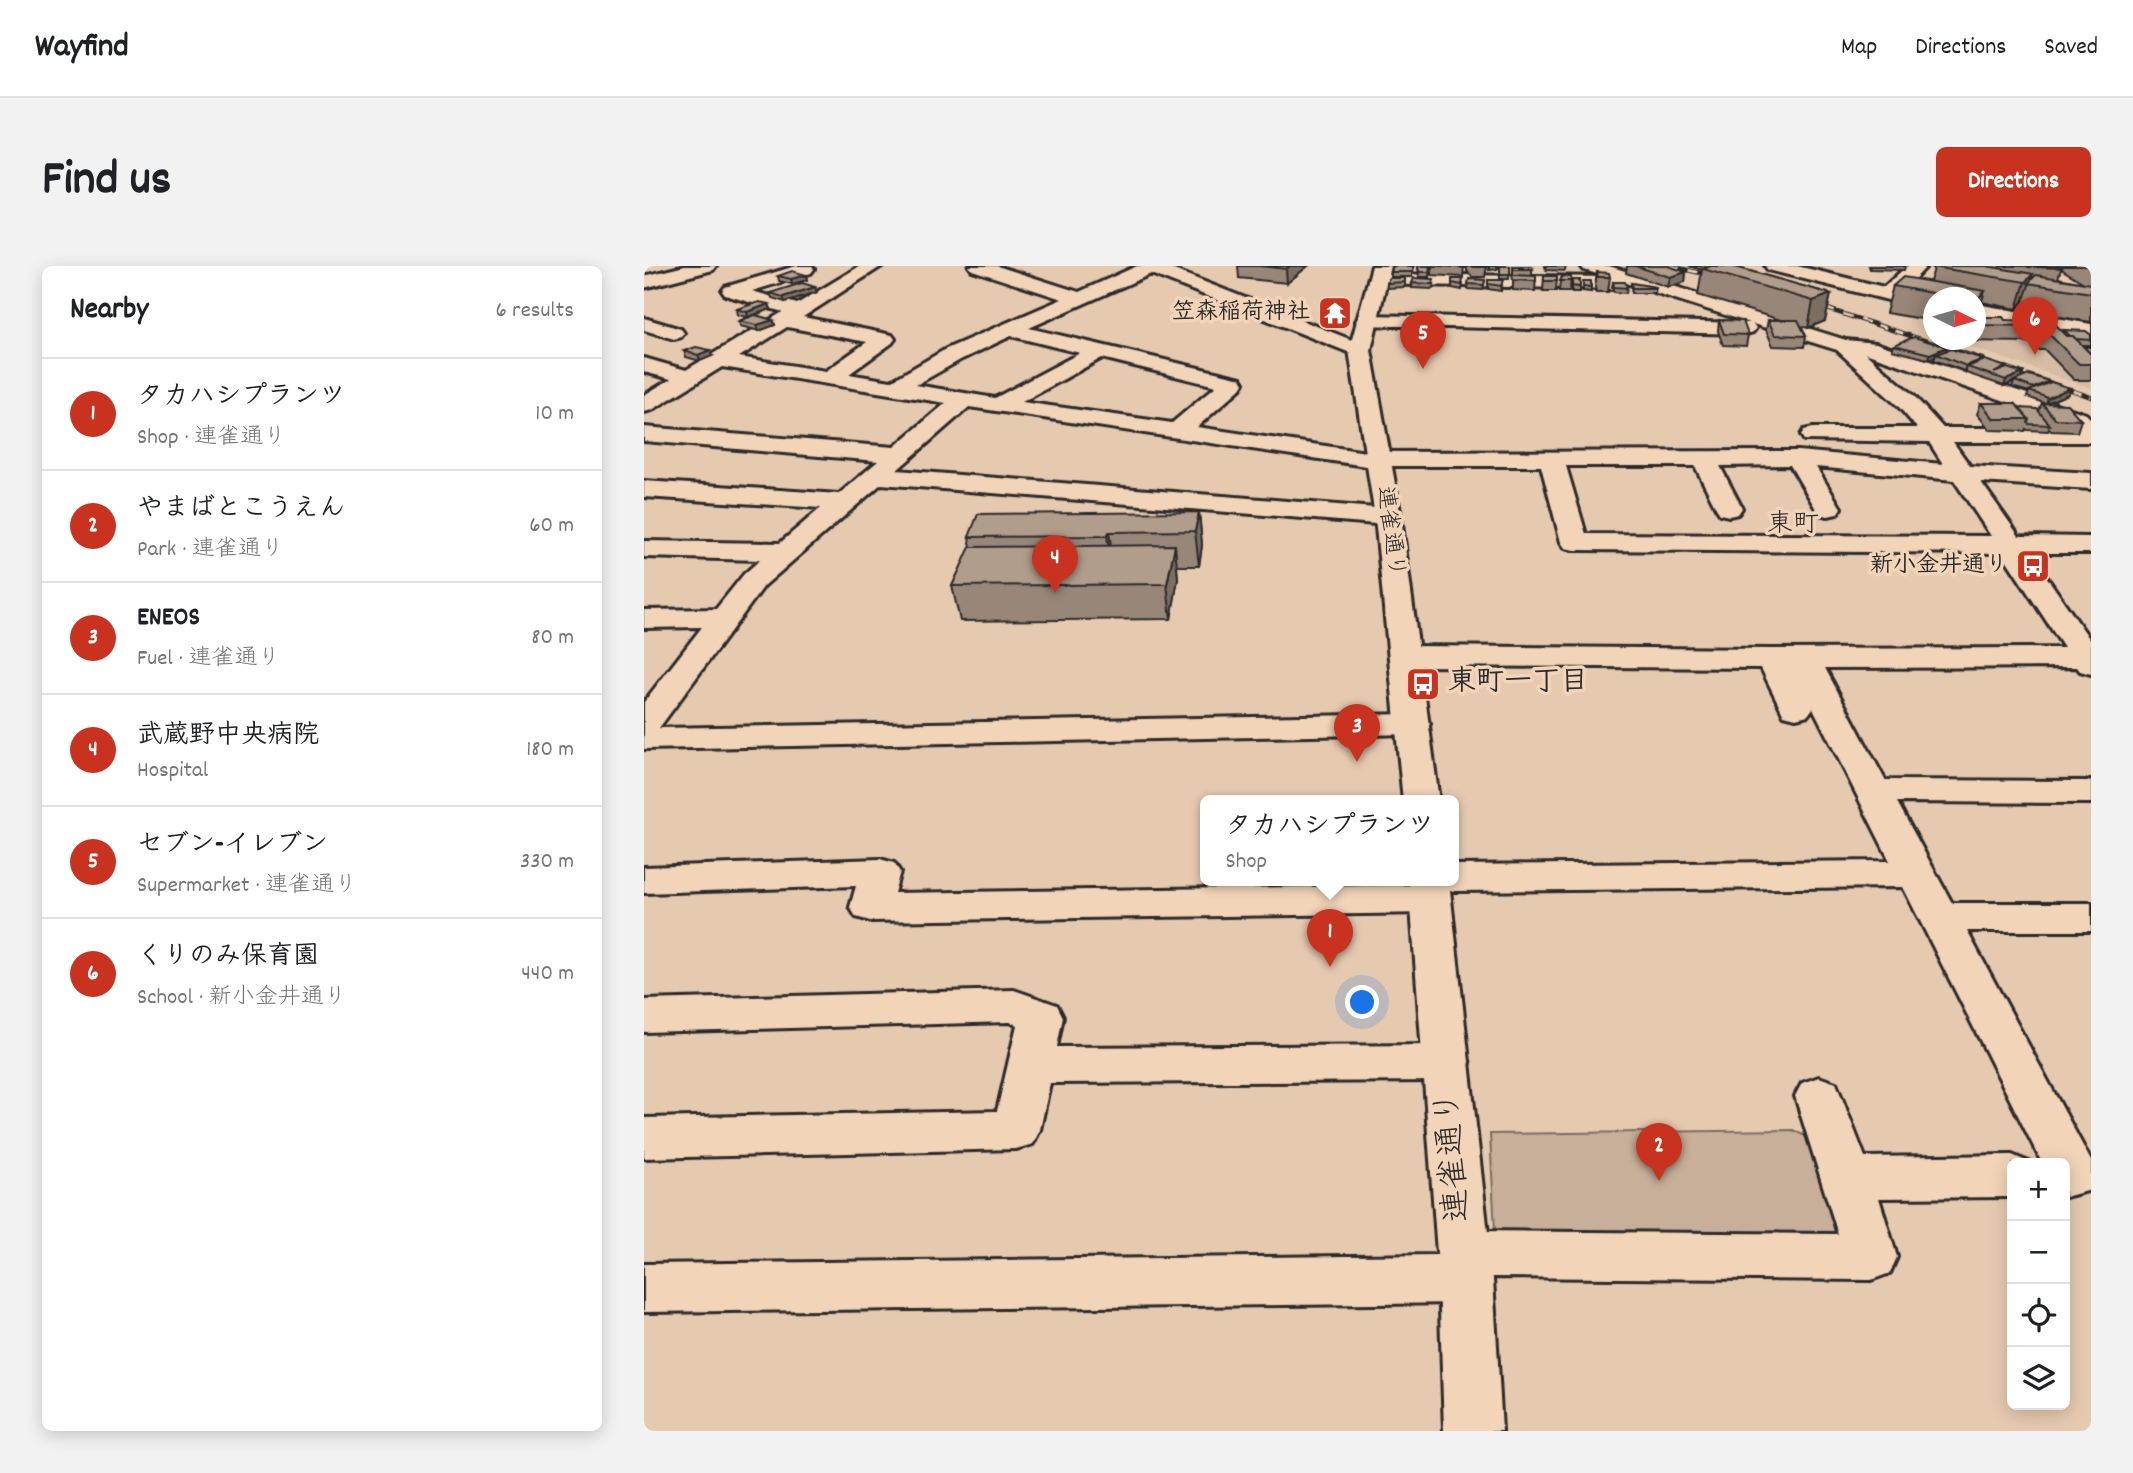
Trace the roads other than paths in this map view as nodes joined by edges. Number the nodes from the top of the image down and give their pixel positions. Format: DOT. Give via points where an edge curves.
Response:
graph roads {
  1 [pos="707,266"];
  2 [pos="873,266"];
  3 [pos="978,266"];
  4 [pos="1212,266"];
  5 [pos="1774,266"];
  6 [pos="1918,266"];
  7 [pos="1149,267"];
  8 [pos="804,268"];
  9 [pos="1590,272"];
  10 [pos="1379,273"];
  11 [pos="1538,274"];
  12 [pos="644,282"];
  13 [pos="1191,283"];
  14 [pos="828,293"];
  15 [pos="1888,294"];
  16 [pos="1079,298"];
  17 [pos="1443,300"];
  18 [pos="1923,300"];
  19 [pos="1986,312"];
  20 [pos="793,316"];
  21 [pos="649,319"];
  22 [pos="1366,321"];
  23 [pos="1441,322"];
  24 [pos="1795,329"];
  25 [pos="1010,330"];
  26 [pos="2091,331"];
  27 [pos="674,333"];
  28 [pos="1844,346"];
  29 [pos="1360,350"];
  30 [pos="1099,351"];
  31 [pos="720,360"];
  32 [pos="644,365"];
  33 [pos="691,378"];
  34 [pos="830,378"];
  35 [pos="896,387"];
  36 [pos="965,399"];
  37 [pos="644,405"];
  38 [pos="998,405"];
  39 [pos="1178,431"];
  40 [pos="1375,432"];
  41 [pos="2090,432"];
  42 [pos="1402,433"];
  43 [pos="644,434"];
  44 [pos="1937,436"];
  45 [pos="1554,442"];
  46 [pos="1709,446"];
  47 [pos="900,455"];
  48 [pos="1379,458"];
  49 [pos="1798,458"];
  50 [pos="1962,474"];
  51 [pos="874,476"];
  52 [pos="2091,481"];
  53 [pos="644,489"];
  54 [pos="845,502"];
  55 [pos="1729,508"];
  56 [pos="1828,508"];
  57 [pos="1388,517"];
  58 [pos="2011,545"];
  59 [pos="2091,545"];
  60 [pos="644,549"];
  61 [pos="786,552"];
  62 [pos="724,618"];
  63 [pos="644,619"];
  64 [pos="1406,656"];
  65 [pos="1788,659"];
  66 [pos="2090,659"];
  67 [pos="1796,708"];
  68 [pos="1413,723"];
  69 [pos="644,725"];
  70 [pos="644,739"];
  71 [pos="1873,791"];
  72 [pos="2091,792"];
  73 [pos="1420,795"];
  74 [pos="1916,874"];
  75 [pos="644,880"];
  76 [pos="1459,885"];
  77 [pos="1438,886"];
  78 [pos="1938,917"];
  79 [pos="2091,917"];
  80 [pos="644,1016"];
  81 [pos="1447,1063"];
  82 [pos="1031,1065"];
  83 [pos="1819,1096"];
  84 [pos="644,1138"];
  85 [pos="2064,1158"];
  86 [pos="2007,1176"];
  87 [pos="1848,1178"];
  88 [pos="1465,1266"];
  89 [pos="644,1288"];
  90 [pos="1473,1431"];
  1 -- 12 [label="street"];
  2 -- 14 [label="street"];
  3 -- 16 [label="street"];
  4 -- 13 [label="street"];
  5 -- 15 [label="street"];
  6 -- 15 [label="street"];
  7 -- 13 [label="street"];
  7 -- 16 [label="street"];
  8 -- 14 [label="street"];
  8 -- 20 [label="street" via="732,291"];
  9 -- 11 [label="street"];
  9 -- 24 [label="street" via="1644,294 1708,303"];
  10 -- 11 [label="street"];
  10 -- 22 [label="street, 連雀通り"];
  13 -- 29 [label="street"];
  14 -- 20 [label="street"];
  15 -- 18 [label="street"];
  16 -- 25 [label="street"];
  17 -- 23 [label="street"];
  19 -- 26 [label="street"];
  20 -- 31 [label="street"];
  20 -- 34 [label="street" via="885,339"];
  21 -- 27 [label="street"];
  22 -- 23 [label="street"];
  22 -- 29 [label="street, 連雀通り"];
  23 -- 24 [label="street" via="1588,334"];
  24 -- 28 [label="street"];
  25 -- 30 [label="street"];
  25 -- 35 [label="street" via="954,354"];
  28 -- 41 [label="street" via="1869,347 1970,380 2069,415"];
  28 -- 44 [label="street" via="1906,401"];
  29 -- 40 [label="street, 連雀通り"];
  30 -- 38 [label="street"];
  30 -- 39 [label="street" via="1233,383"];
  31 -- 33 [label="street"];
  31 -- 34 [label="street"];
  32 -- 33 [label="street"];
  33 -- 37 [label="street"];
  34 -- 35 [label="street"];
  35 -- 36 [label="street"];
  36 -- 38 [label="street"];
  36 -- 47 [label="street"];
  38 -- 39 [label="street"];
  39 -- 48 [label="street" via="1344,457"];
  40 -- 42 [label="street"];
  40 -- 48 [label="street, 連雀通り"];
  41 -- 44 [label="street"];
  43 -- 47 [label="street"];
  44 -- 46 [label="street"];
  44 -- 50 [label="street"];
  45 -- 46 [label="street"];
  45 -- 48 [label="street"];
  45 -- 58 [label="street" via="1576,542"];
  46 -- 49 [label="street"];
  46 -- 55 [label="street"];
  47 -- 51 [label="street"];
  48 -- 57 [label="street, 連雀通り"];
  49 -- 50 [label="street"];
  49 -- 56 [label="street"];
  50 -- 52 [label="street"];
  50 -- 58 [label="street"];
  51 -- 54 [label="street"];
  51 -- 57 [label="street"];
  53 -- 54 [label="street"];
  54 -- 61 [label="street"];
  57 -- 64 [label="street, 連雀通り"];
  58 -- 59 [label="street"];
  58 -- 66 [label="street"];
  60 -- 61 [label="street"];
  61 -- 62 [label="street" via="754,580"];
  62 -- 63 [label="street"];
  62 -- 69 [label="street"];
  64 -- 65 [label="street"];
  64 -- 68 [label="street, 連雀通り"];
  65 -- 66 [label="street"];
  65 -- 67 [label="street"];
  65 -- 71 [label="street"];
  68 -- 70 [label="street"];
  68 -- 73 [label="street, 連雀通り"];
  71 -- 72 [label="street"];
  71 -- 74 [label="street"];
  74 -- 76 [label="street"];
  74 -- 78 [label="street"];
  75 -- 77 [label="street" via="880,872 870,907"];
  77 -- 81 [label="street, 連雀通り"];
  78 -- 79 [label="street"];
  78 -- 85 [label="street"];
  80 -- 82 [label="street" via="1014,1006 1041,1017"];
  81 -- 82 [label="street"];
  81 -- 88 [label="street, 連雀通り"];
  82 -- 84 [label="street" via="1016,1130"];
  83 -- 87 [label="street"];
  86 -- 87 [label="street"];
  87 -- 88 [label="street" via="1871,1257"];
  88 -- 89 [label="street"];
  88 -- 90 [label="street, 連雀通り"];
}
